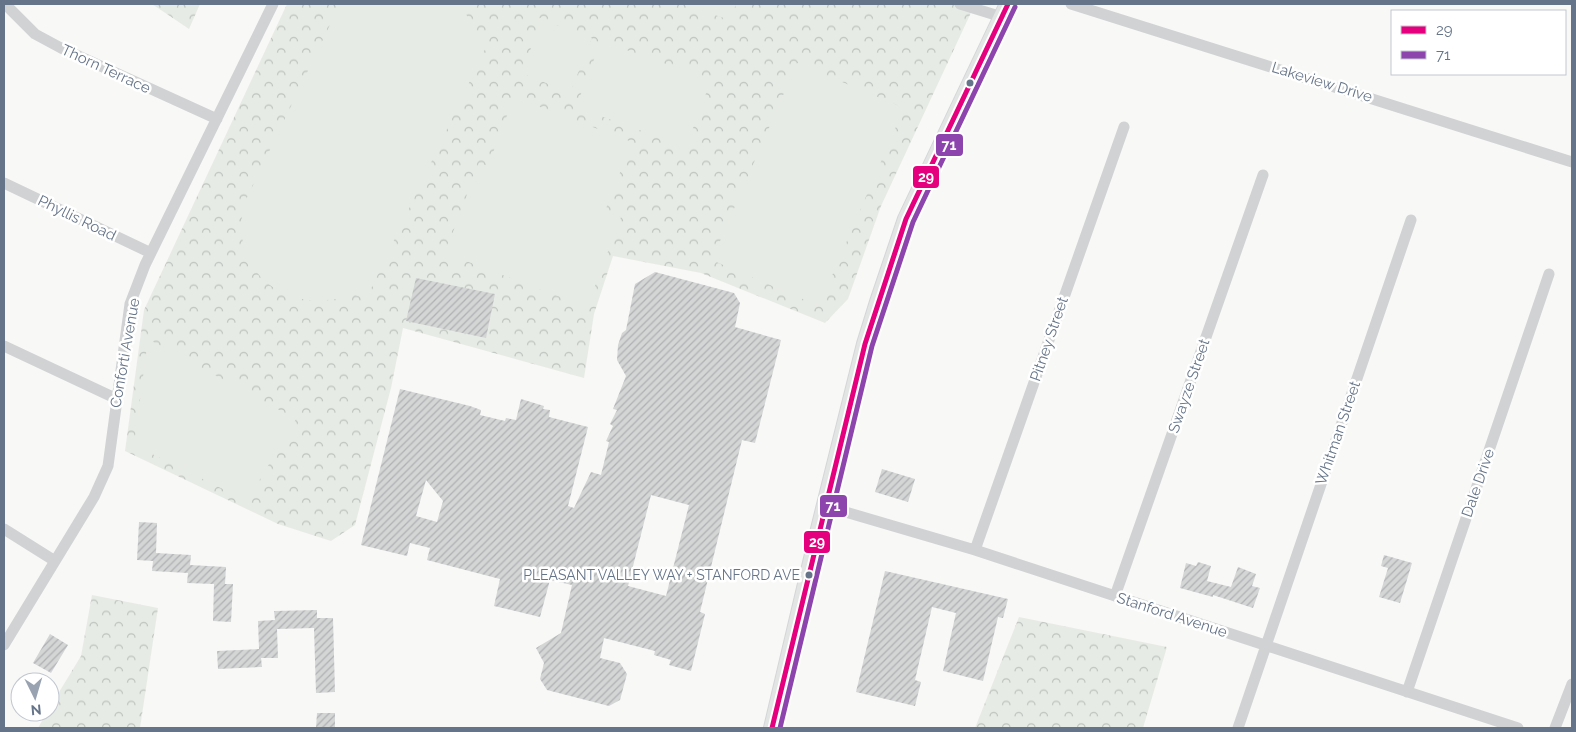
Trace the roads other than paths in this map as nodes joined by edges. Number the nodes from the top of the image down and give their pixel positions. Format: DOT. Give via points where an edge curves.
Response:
graph roads {
  1 [pos="5,4"];
  2 [pos="273,4"];
  3 [pos="960,4"];
  4 [pos="1072,4"];
  5 [pos="1005,10"];
  6 [pos="217,119"];
  7 [pos="1124,127"];
  8 [pos="1572,162"];
  9 [pos="1263,175"];
  10 [pos="4,182"];
  11 [pos="1411,220"];
  12 [pos="151,253"];
  13 [pos="1549,274"];
  14 [pos="4,346"];
  15 [pos="117,400"];
  16 [pos="825,506"];
  17 [pos="4,529"];
  18 [pos="975,550"];
  19 [pos="55,561"];
  20 [pos="1115,596"];
  21 [pos="4,645"];
  22 [pos="1266,646"];
  23 [pos="1572,684"];
  24 [pos="1407,692"];
  25 [pos="772,728"];
  26 [pos="1238,728"];
  27 [pos="1518,728"];
  28 [pos="1555,728"];
  1 -- 6 [label="street, Thorn Terrace" via="35,34"];
  2 -- 6 [label="street, Conforti Avenue"];
  3 -- 5 [label="street"];
  4 -- 8 [label="street, Lakeview Drive"];
  5 -- 16 [label="main road" via="906,219 865,344"];
  6 -- 12 [label="street, Conforti Avenue"];
  7 -- 18 [label="street, Pitney Street"];
  9 -- 20 [label="street, Swayze Street"];
  10 -- 12 [label="street, Phyllis Road"];
  11 -- 22 [label="street, Whitman Street"];
  12 -- 15 [label="street, Conforti Avenue" via="130,304"];
  13 -- 24 [label="street, Dale Drive"];
  14 -- 15 [label="street"];
  15 -- 19 [label="street, Conforti Avenue" via="108,466 94,497"];
  16 -- 18 [label="street, Stanford Avenue"];
  16 -- 25 [label="main road"];
  17 -- 19 [label="street"];
  18 -- 20 [label="street, Stanford Avenue"];
  19 -- 21 [label="street, Conforti Avenue"];
  20 -- 22 [label="street, Stanford Avenue"];
  22 -- 24 [label="street, Stanford Avenue"];
  22 -- 26 [label="street, Whitman Street"];
  23 -- 28 [label="street"];
  24 -- 27 [label="street, Stanford Avenue"];
}
